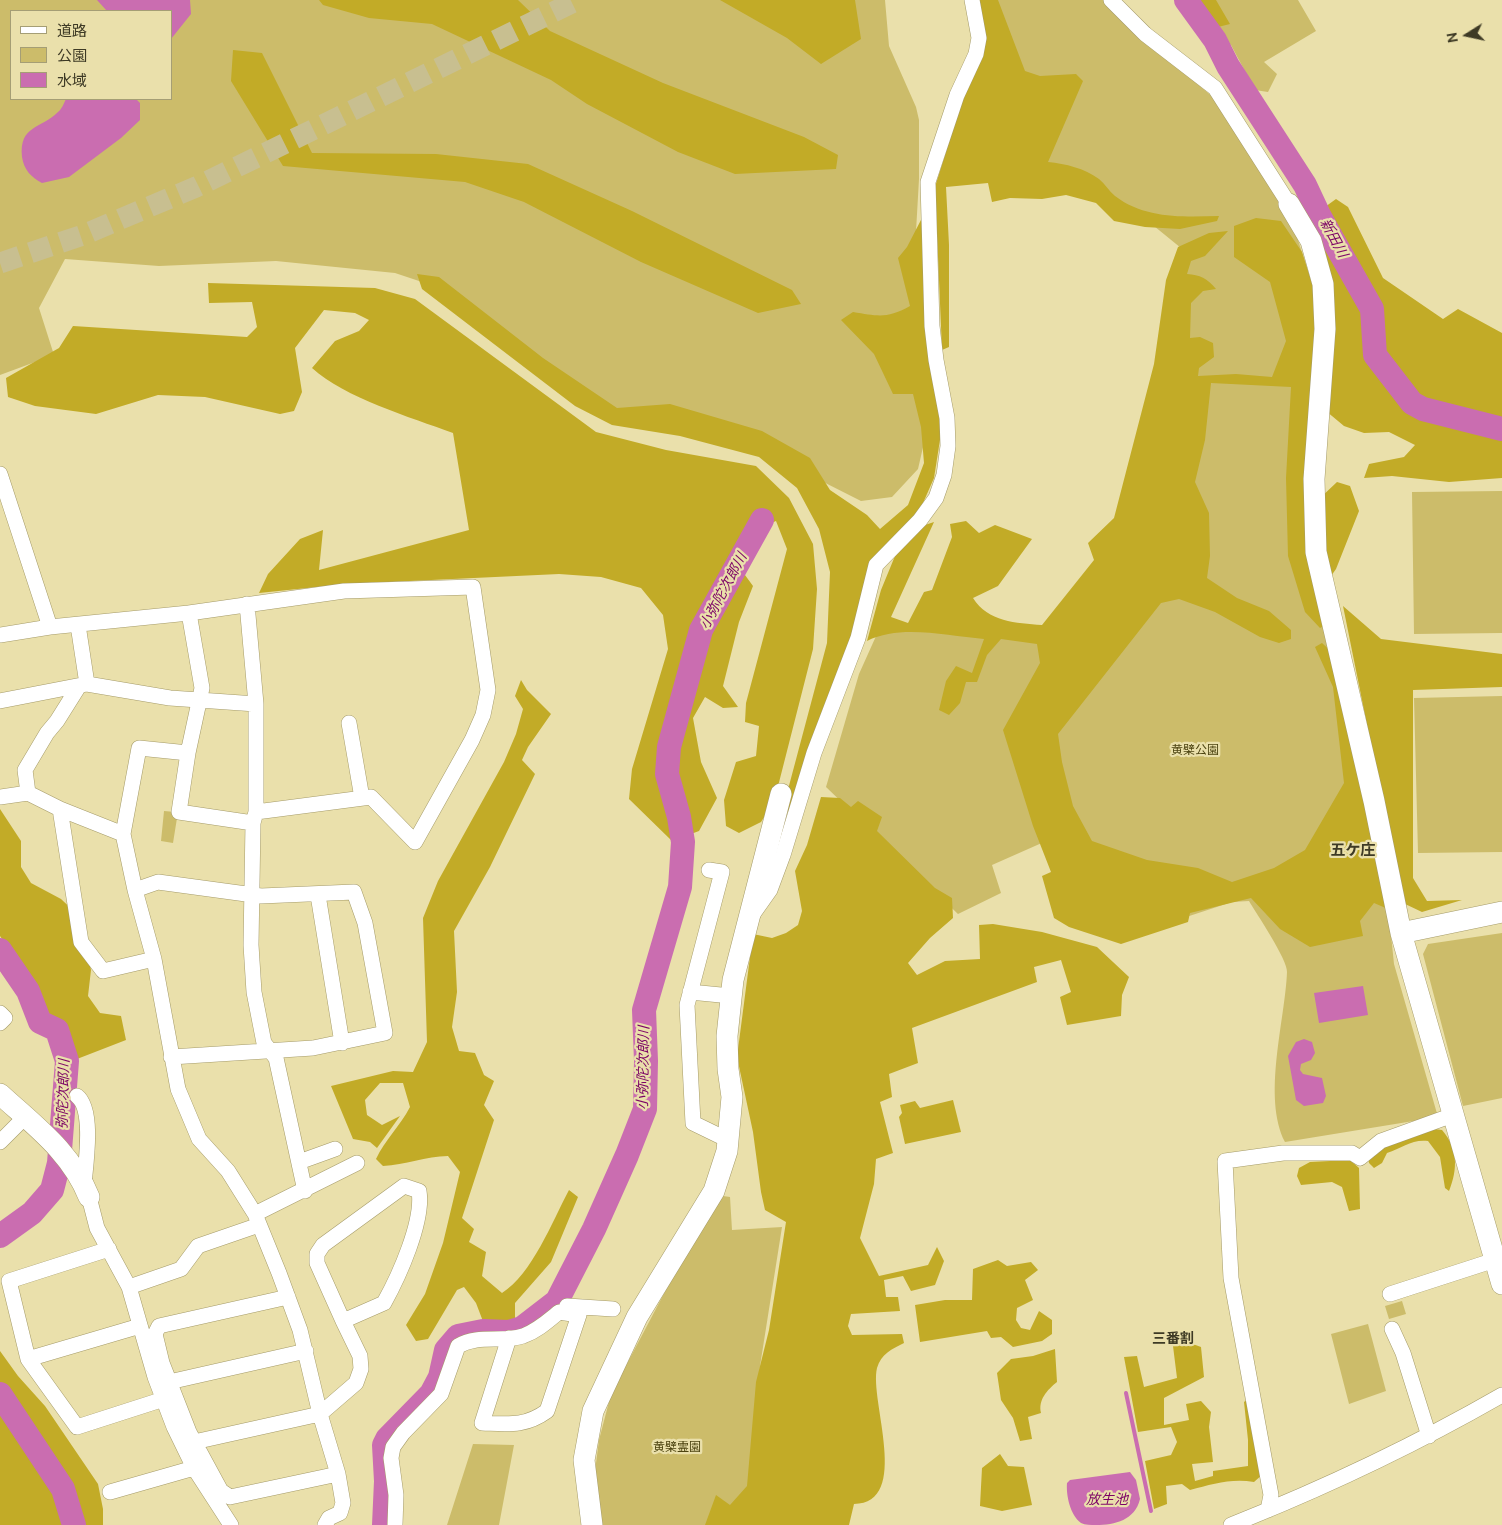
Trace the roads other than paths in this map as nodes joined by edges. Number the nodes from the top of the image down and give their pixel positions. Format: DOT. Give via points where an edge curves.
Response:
graph roads {
  1 [pos="972,0"];
  2 [pos="1111,0"];
  3 [pos="1289,204"];
  4 [pos="0,474"];
  5 [pos="247,604"];
  6 [pos="189,613"];
  7 [pos="78,624"];
  8 [pos="50,628"];
  9 [pos="0,635"];
  10 [pos="83,685"];
  11 [pos="0,700"];
  12 [pos="200,700"];
  13 [pos="256,704"];
  14 [pos="349,723"];
  15 [pos="188,753"];
  16 [pos="28,794"];
  17 [pos="781,794"];
  18 [pos="0,797"];
  19 [pos="362,798"];
  20 [pos="60,809"];
  21 [pos="254,817"];
  22 [pos="123,834"];
  23 [pos="709,870"];
  24 [pos="135,890"];
  25 [pos="250,895"];
  26 [pos="318,895"];
  27 [pos="1502,912"];
  28 [pos="746,923"];
  29 [pos="1401,933"];
  30 [pos="154,959"];
  31 [pos="690,992"];
  32 [pos="731,996"];
  33 [pos="0,1012"];
  34 [pos="0,1022"];
  35 [pos="342,1042"];
  36 [pos="270,1050"];
  37 [pos="171,1056"];
  38 [pos="0,1094"];
  39 [pos="77,1096"];
  40 [pos="1453,1115"];
  41 [pos="32,1122"];
  42 [pos="728,1140"];
  43 [pos="0,1142"];
  44 [pos="335,1149"];
  45 [pos="299,1162"];
  46 [pos="357,1163"];
  47 [pos="86,1191"];
  48 [pos="305,1191"];
  49 [pos="257,1219"];
  50 [pos="109,1250"];
  51 [pos="1495,1260"];
  52 [pos="1502,1284"];
  53 [pos="129,1287"];
  54 [pos="1390,1294"];
  55 [pos="288,1297"];
  56 [pos="613,1309"];
  57 [pos="559,1312"];
  58 [pos="343,1321"];
  59 [pos="140,1326"];
  60 [pos="1392,1329"];
  61 [pos="509,1338"];
  62 [pos="306,1351"];
  63 [pos="28,1359"];
  64 [pos="169,1382"];
  65 [pos="1502,1394"];
  66 [pos="164,1399"];
  67 [pos="320,1414"];
  68 [pos="1429,1436"];
  69 [pos="194,1442"];
  70 [pos="194,1468"];
  71 [pos="338,1474"];
  72 [pos="110,1492"];
  73 [pos="1268,1510"];
  74 [pos="231,1525"];
  75 [pos="325,1525"];
  76 [pos="395,1525"];
  77 [pos="592,1525"];
  78 [pos="1230,1525"];
  1 -- 28 [label="street" via="979,38 976,54 957,95 928,182 932,326 947,418 944,475 936,498 920,520 876,565 858,638 814,753 780,864 770,890"];
  2 -- 3 [label="street" via="1145,34 1215,88"];
  3 -- 29 [label="street" via="1311,241 1323,284 1325,329 1314,479 1316,552"];
  4 -- 8 [label="street"];
  5 -- 6 [label="street"];
  5 -- 13 [label="street"];
  5 -- 19 [label="street" via="344,591 473,587 488,690 483,715 472,740 415,842 371,797"];
  6 -- 7 [label="street"];
  6 -- 12 [label="street" via="202,688"];
  7 -- 8 [label="street"];
  7 -- 10 [label="street"];
  8 -- 9 [label="street"];
  10 -- 11 [label="street"];
  10 -- 12 [label="street"];
  10 -- 16 [label="street" via="47,733 25,770"];
  12 -- 13 [label="street"];
  12 -- 15 [label="street"];
  13 -- 21 [label="street"];
  14 -- 19 [label="street"];
  15 -- 21 [label="street" via="179,812"];
  15 -- 22 [label="street" via="138,748"];
  16 -- 18 [label="street"];
  16 -- 20 [label="street"];
  17 -- 28 [label="street"];
  19 -- 21 [label="street"];
  20 -- 22 [label="street"];
  20 -- 30 [label="street" via="81,942 103,971"];
  21 -- 25 [label="street"];
  22 -- 24 [label="street"];
  23 -- 31 [label="street" via="722,872"];
  24 -- 25 [label="street" via="158,882"];
  24 -- 30 [label="street"];
  25 -- 26 [label="street"];
  25 -- 36 [label="street" via="254,992 264,1043"];
  26 -- 35 [label="street"];
  26 -- 35 [label="street" via="354,892 365,923 385,1033"];
  27 -- 29 [label="street"];
  28 -- 32 [label="street"];
  29 -- 40 [label="street"];
  30 -- 37 [label="street"];
  31 -- 32 [label="street"];
  31 -- 42 [label="street" via="687,1032 693,1123"];
  32 -- 42 [label="street" via="727,1036 732,1097"];
  33 -- 34 [label="street" via="5,1018"];
  35 -- 36 [label="street" via="313,1048"];
  36 -- 37 [label="street"];
  36 -- 45 [label="street" via="276,1058"];
  37 -- 49 [label="street" via="178,1089 199,1139 228,1171"];
  38 -- 41 [label="street"];
  39 -- 47 [label="street" via="87,1112"];
  40 -- 51 [label="street"];
  40 -- 73 [label="street" via="1380,1141 1360,1158 1352,1153 1282,1153 1225,1161 1230,1270 1271,1495"];
  41 -- 43 [label="street"];
  41 -- 47 [label="street" via="73,1165"];
  42 -- 77 [label="street" via="714,1192 637,1316 593,1411 584,1460"];
  44 -- 45 [label="street"];
  45 -- 48 [label="street"];
  46 -- 48 [label="street"];
  47 -- 50 [label="street" via="97,1228"];
  48 -- 49 [label="street"];
  49 -- 53 [label="street" via="198,1246 181,1270"];
  49 -- 55 [label="street"];
  50 -- 53 [label="street"];
  50 -- 63 [label="street" via="9,1281"];
  51 -- 52 [label="street"];
  51 -- 54 [label="street"];
  53 -- 59 [label="street"];
  55 -- 62 [label="street"];
  55 -- 64 [label="street" via="158,1326 155,1334"];
  56 -- 57 [label="street" via="563,1306"];
  57 -- 61 [label="street" via="523,1336"];
  57 -- 61 [label="street" via="579,1315 547,1411 534,1420 514,1425 482,1423"];
  58 -- 58 [label="street" via="316,1263 316,1254 323,1245 404,1186 414,1188 419,1192 421,1206 391,1291 384,1303"];
  58 -- 67 [label="street" via="360,1356 361,1369 356,1382"];
  59 -- 63 [label="street"];
  59 -- 66 [label="street"];
  60 -- 68 [label="street" via="1403,1353"];
  61 -- 76 [label="street" via="469,1340 458,1346 441,1394 393,1447"];
  62 -- 64 [label="street"];
  62 -- 67 [label="street"];
  63 -- 66 [label="street" via="77,1427"];
  64 -- 69 [label="street"];
  65 -- 68 [label="street"];
  66 -- 70 [label="street"];
  67 -- 69 [label="street"];
  67 -- 71 [label="street"];
  68 -- 73 [label="street"];
  69 -- 71 [label="street" via="221,1492 230,1497"];
  70 -- 72 [label="street"];
  70 -- 74 [label="street"];
  71 -- 75 [label="street" via="343,1503 340,1512 329,1518"];
  73 -- 78 [label="street"];
}
